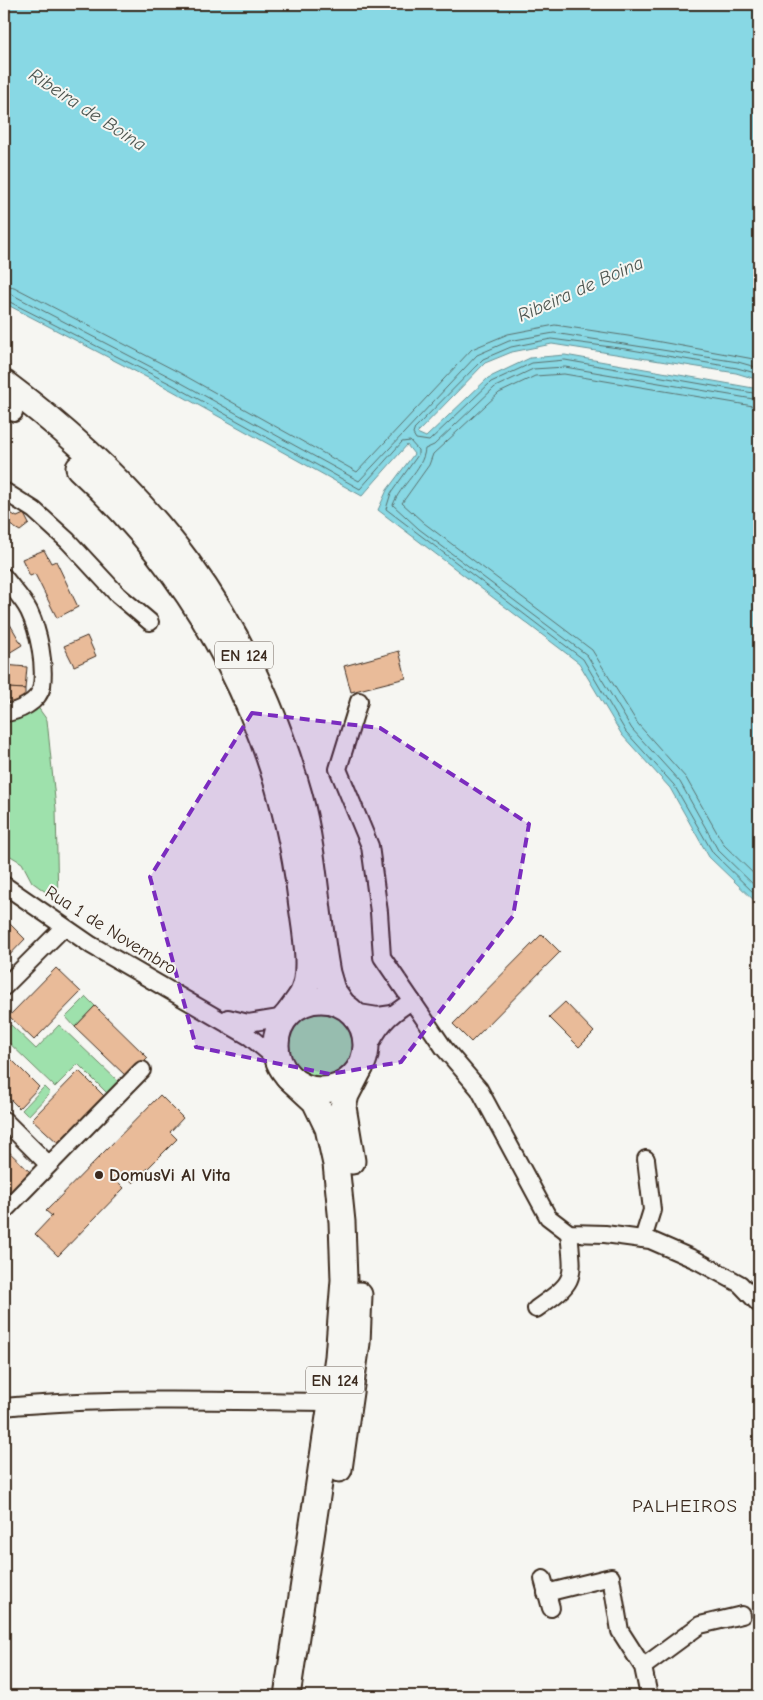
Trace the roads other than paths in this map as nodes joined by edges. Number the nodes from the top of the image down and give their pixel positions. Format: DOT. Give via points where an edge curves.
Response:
graph roads {
  1 [pos="4,384"];
  2 [pos="7,409"];
  3 [pos="4,491"];
  4 [pos="4,577"];
  5 [pos="150,622"];
  6 [pos="359,701"];
  7 [pos="4,713"];
  8 [pos="4,885"];
  9 [pos="64,926"];
  10 [pos="4,987"];
  11 [pos="412,1001"];
  12 [pos="348,1008"];
  13 [pos="287,1014"];
  14 [pos="392,1014"];
  15 [pos="216,1016"];
  16 [pos="363,1061"];
  17 [pos="142,1070"];
  18 [pos="285,1073"];
  19 [pos="4,1120"];
  20 [pos="646,1159"];
  21 [pos="48,1164"];
  22 [pos="4,1211"];
  23 [pos="569,1233"];
  24 [pos="642,1239"];
  25 [pos="759,1304"];
  26 [pos="536,1309"];
  27 [pos="331,1402"];
  28 [pos="4,1407"];
  29 [pos="547,1594"];
  30 [pos="742,1615"];
  31 [pos="643,1667"];
  32 [pos="287,1696"];
  33 [pos="302,1696"];
  34 [pos="649,1696"];
  1 -- 12 [label="main road, EN 124" via="70,436 124,487 195,571 231,627 279,734 299,795 310,845 328,973 332,990"];
  2 -- 13 [label="main road, EN 124" via="54,444 130,519 201,610 234,673 263,740 291,833 297,868 307,966 303,993"];
  3 -- 5 [label="street" via="34,510 118,595"];
  4 -- 7 [label="street" via="29,611 41,647 42,688 29,705"];
  6 -- 11 [label="street" via="338,769 370,846 382,957"];
  8 -- 9 [label="street, Rua 1 de Novembro"];
  9 -- 10 [label="street"];
  9 -- 15 [label="street, Rua 1 de Novembro" via="91,945"];
  11 -- 14 [label="street"];
  11 -- 23 [label="street" via="444,1048 479,1089 548,1218"];
  12 -- 13 [label="main road" via="329,1000 315,1000"];
  12 -- 14 [label="street" via="378,1016"];
  12 -- 16 [label="main road, EN 124" via="364,1031"];
  13 -- 15 [label="street" via="248,1023"];
  13 -- 18 [label="main road, EN 124" via="278,1029 276,1043 277,1056"];
  14 -- 16 [label="street" via="375,1035"];
  15 -- 18 [label="street" via="250,1037"];
  16 -- 18 [label="main road" via="351,1078 326,1090 299,1085"];
  16 -- 33 [label="main road, EN 124" via="343,1107 358,1209 357,1343"];
  17 -- 21 [label="street"];
  18 -- 27 [label="main road, EN 124" via="323,1113 336,1164 344,1280"];
  19 -- 21 [label="street"];
  20 -- 24 [label="street" via="652,1210"];
  21 -- 22 [label="street"];
  23 -- 24 [label="street"];
  23 -- 26 [label="street" via="573,1272 563,1290"];
  24 -- 25 [label="street" via="696,1260 731,1279"];
  27 -- 28 [label="street" via="48,1403"];
  27 -- 32 [label="main road, EN 124"];
  29 -- 31 [label="street" via="610,1577 620,1631"];
  30 -- 31 [label="street" via="700,1624"];
  31 -- 34 [label="street"];
}
